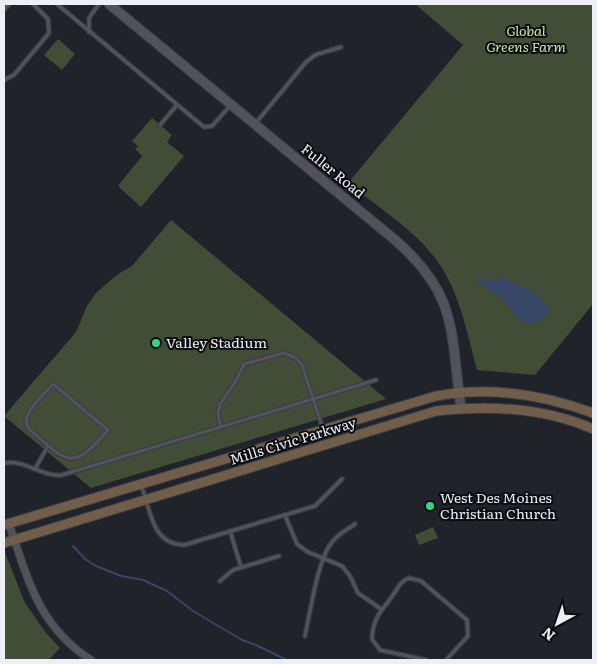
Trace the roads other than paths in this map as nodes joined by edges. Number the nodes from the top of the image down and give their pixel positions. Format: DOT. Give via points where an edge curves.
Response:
graph roads {
  1 [pos="9,4"];
  2 [pos="33,4"];
  3 [pos="57,4"];
  4 [pos="99,4"];
  5 [pos="109,4"];
  6 [pos="4,10"];
  7 [pos="89,32"];
  8 [pos="342,47"];
  9 [pos="4,80"];
  10 [pos="177,105"];
  11 [pos="231,106"];
  12 [pos="160,125"];
  13 [pos="254,125"];
  14 [pos="376,380"];
  15 [pos="459,392"];
  16 [pos="313,399"];
  17 [pos="461,408"];
  18 [pos="593,413"];
  19 [pos="221,427"];
  20 [pos="593,429"];
  21 [pos="323,430"];
  22 [pos="48,446"];
  23 [pos="4,463"];
  24 [pos="35,470"];
  25 [pos="342,479"];
  26 [pos="141,485"];
  27 [pos="146,500"];
  28 [pos="286,515"];
  29 [pos="6,524"];
  30 [pos="355,524"];
  31 [pos="230,531"];
  32 [pos="14,539"];
  33 [pos="4,542"];
  34 [pos="279,556"];
  35 [pos="324,559"];
  36 [pos="241,567"];
  37 [pos="220,581"];
  38 [pos="381,609"];
  39 [pos="305,636"];
  40 [pos="91,660"];
  41 [pos="426,660"];
  42 [pos="446,660"];
  1 -- 6 [label="lane"];
  2 -- 9 [label="lane" via="48,19 49,33 14,75"];
  3 -- 7 [label="lane"];
  4 -- 7 [label="lane" via="89,18"];
  5 -- 11 [label="street, Fuller Road"];
  7 -- 10 [label="lane"];
  8 -- 13 [label="lane" via="315,55 306,62"];
  10 -- 11 [label="lane" via="209,128"];
  10 -- 12 [label="lane"];
  11 -- 13 [label="street, Fuller Road"];
  13 -- 15 [label="street, Fuller Road" via="394,239 422,266 444,302 450,319"];
  14 -- 16 [label="lane"];
  15 -- 17 [label="street, Fuller Road"];
  15 -- 18 [label="main road, Mills Civic Parkway" via="489,390 533,395"];
  15 -- 21 [label="main road, Mills Civic Parkway"];
  16 -- 19 [label="lane"];
  16 -- 19 [label="lane" via="302,365 294,356 284,353 247,363 220,404"];
  16 -- 21 [label="lane"];
  17 -- 20 [label="main road, Mills Civic Parkway" via="531,411"];
  17 -- 27 [label="main road, Mills Civic Parkway" via="436,411"];
  19 -- 24 [label="lane" via="67,474 56,476"];
  21 -- 26 [label="main road, Mills Civic Parkway"];
  22 -- 22 [label="lane" via="61,456 78,458 89,453 108,430 53,384 25,419 28,428"];
  22 -- 24 [label="lane"];
  23 -- 24 [label="lane" via="16,463"];
  25 -- 28 [label="lane" via="315,506"];
  26 -- 27 [label="lane"];
  26 -- 29 [label="main road, Mills Civic Parkway"];
  27 -- 31 [label="lane" via="156,529 170,543 184,545"];
  27 -- 32 [label="main road, Mills Civic Parkway"];
  28 -- 31 [label="lane"];
  28 -- 35 [label="lane" via="297,544"];
  29 -- 32 [label="street"];
  30 -- 35 [label="lane" via="331,542"];
  31 -- 36 [label="lane"];
  32 -- 33 [label="main road, Mills Civic Parkway"];
  32 -- 40 [label="street" via="28,582 42,611 66,640"];
  34 -- 36 [label="lane"];
  35 -- 38 [label="lane" via="347,570 358,592"];
  35 -- 39 [label="lane"];
  36 -- 37 [label="lane"];
  38 -- 41 [label="lane" via="372,633 377,647"];
  38 -- 42 [label="lane" via="404,580 413,577 421,581 463,616 469,625 465,640"];
}
